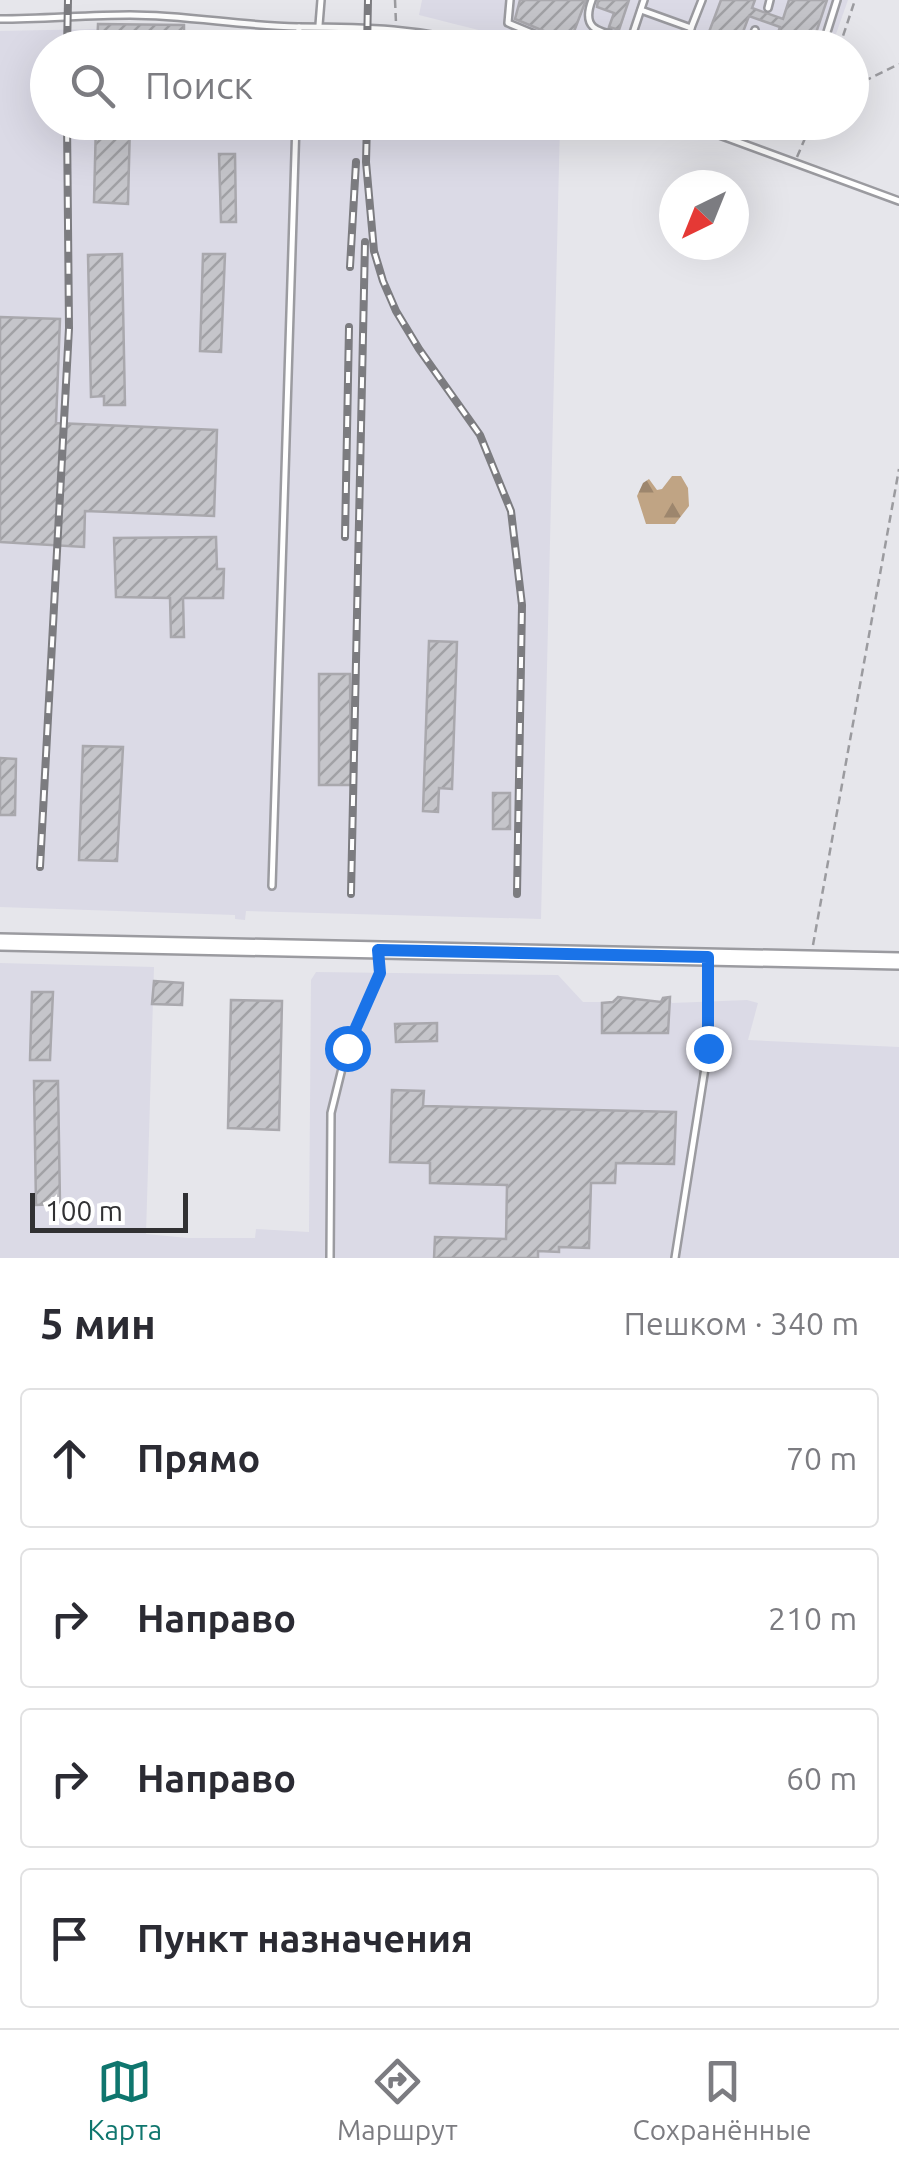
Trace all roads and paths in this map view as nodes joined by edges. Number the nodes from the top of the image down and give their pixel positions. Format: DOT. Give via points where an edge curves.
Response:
graph roads {
  1 [pos="322,0"];
  2 [pos="396,0"];
  3 [pos="510,0"];
  4 [pos="592,0"];
  5 [pos="644,0"];
  6 [pos="702,0"];
  7 [pos="770,0"];
  8 [pos="837,0"];
  9 [pos="855,0"];
  10 [pos="768,8"];
  11 [pos="641,10"];
  12 [pos="0,19"];
  13 [pos="299,26"];
  14 [pos="319,26"];
  15 [pos="691,28"];
  16 [pos="396,29"];
  17 [pos="299,30"];
  18 [pos="404,30"];
  19 [pos="523,30"];
  20 [pos="600,30"];
  21 [pos="634,30"];
  22 [pos="828,30"];
  23 [pos="846,30"];
  24 [pos="899,64"];
  25 [pos="869,79"];
  26 [pos="295,140"];
  27 [pos="734,140"];
  28 [pos="804,140"];
  29 [pos="794,162"];
  30 [pos="899,201"];
  31 [pos="899,469"];
  32 [pos="272,886"];
  33 [pos="0,942"];
  34 [pos="378,950"];
  35 [pos="708,957"];
  36 [pos="810,959"];
  37 [pos="899,962"];
  38 [pos="330,1258"];
  39 [pos="675,1258"];
  1 -- 14 [label="lane"];
  2 -- 16 [label="path"];
  3 -- 19 [label="lane" via="508,24"];
  4 -- 20 [label="lane" via="587,21"];
  5 -- 11 [label="lane"];
  6 -- 15 [label="lane"];
  7 -- 10 [label="lane"];
  8 -- 22 [label="lane"];
  9 -- 23 [label="path"];
  11 -- 15 [label="lane"];
  11 -- 21 [label="lane"];
  12 -- 13 [label="lane" via="130,15"];
  13 -- 14 [label="lane"];
  13 -- 17 [label="lane"];
  14 -- 16 [label="lane"];
  16 -- 18 [label="lane"];
  24 -- 25 [label="path"];
  26 -- 32 [label="lane"];
  27 -- 29 [label="lane"];
  28 -- 29 [label="path"];
  29 -- 30 [label="lane"];
  31 -- 36 [label="path"];
  33 -- 34 [label="main road"];
  34 -- 35 [label="main road"];
  34 -- 38 [label="lane" via="380,973 347,1048 330,1113"];
  35 -- 36 [label="main road"];
  35 -- 39 [label="lane" via="708,1048"];
  36 -- 37 [label="main road"];
}
